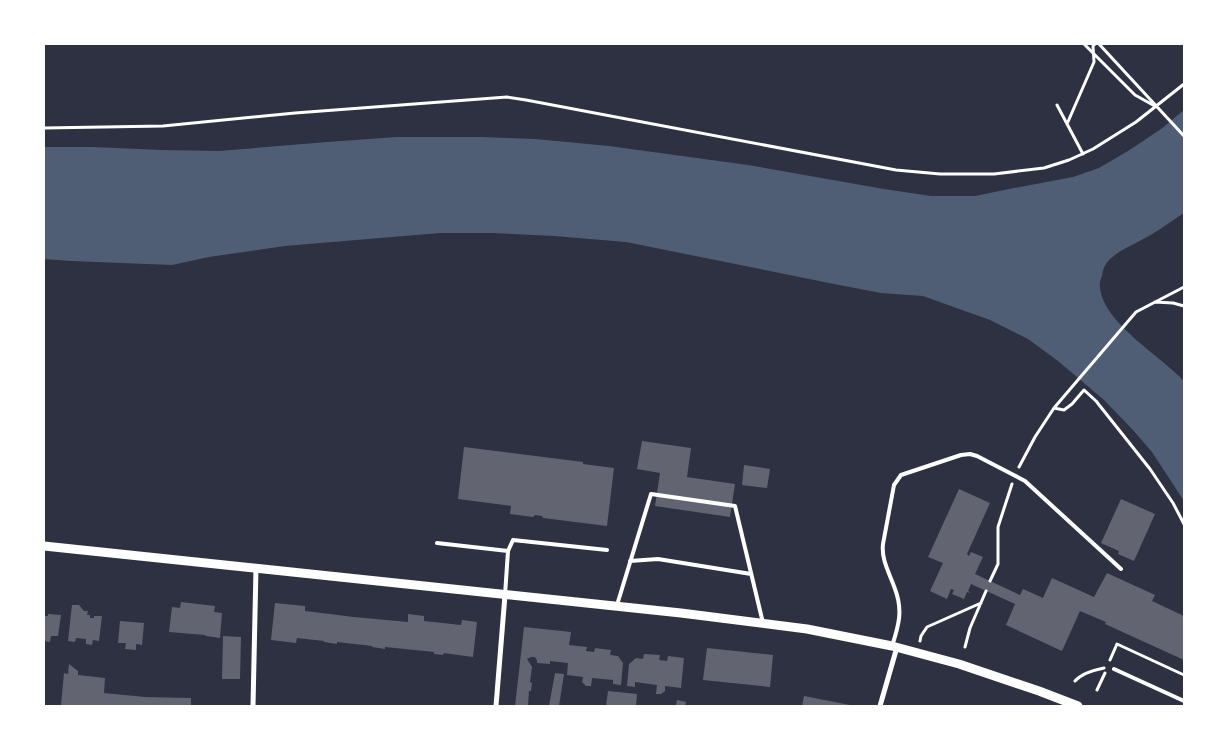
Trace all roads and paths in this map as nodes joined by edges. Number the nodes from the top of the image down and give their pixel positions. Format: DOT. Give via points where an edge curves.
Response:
graph roads {
  1 [pos="1084,44"];
  2 [pos="1095,44"];
  3 [pos="1099,44"];
  4 [pos="1093,53"];
  5 [pos="1184,84"];
  6 [pos="1057,105"];
  7 [pos="1156,106"];
  8 [pos="1067,124"];
  9 [pos="44,128"];
  10 [pos="1184,136"];
  11 [pos="1083,154"];
  12 [pos="1184,287"];
  13 [pos="1154,302"];
  14 [pos="1184,306"];
  15 [pos="1062,397"];
  16 [pos="1054,408"];
  17 [pos="1184,524"];
  18 [pos="437,543"];
  19 [pos="44,546"];
  20 [pos="508,550"];
  21 [pos="607,550"];
  22 [pos="630,561"];
  23 [pos="256,568"];
  24 [pos="1122,569"];
  25 [pos="751,574"];
  26 [pos="986,591"];
  27 [pos="505,595"];
  28 [pos="981,603"];
  29 [pos="616,607"];
  30 [pos="763,623"];
  31 [pos="921,636"];
  32 [pos="894,647"];
  33 [pos="965,648"];
  34 [pos="1107,667"];
  35 [pos="1114,668"];
  36 [pos="1184,675"];
  37 [pos="1075,681"];
  38 [pos="1097,690"];
  39 [pos="1184,701"];
  40 [pos="253,706"];
  41 [pos="496,706"];
  42 [pos="880,706"];
  43 [pos="1078,706"];
  1 -- 4 [label="path"];
  2 -- 4 [label="path"];
  3 -- 7 [label="path"];
  4 -- 7 [label="path" via="1135,95"];
  4 -- 8 [label="path" via="1094,62"];
  5 -- 7 [label="path"];
  6 -- 8 [label="path"];
  7 -- 10 [label="path"];
  7 -- 11 [label="path"];
  8 -- 11 [label="path"];
  9 -- 11 [label="path" via="163,126 507,97 896,170 994,174 1044,168"];
  12 -- 13 [label="path"];
  13 -- 14 [label="path"];
  13 -- 15 [label="path" via="1136,312"];
  16 -- 17 [label="path" via="1064,410 1084,390 1090,395 1150,469"];
  18 -- 20 [label="lane"];
  19 -- 23 [label="street"];
  20 -- 21 [label="lane" via="513,540"];
  20 -- 27 [label="lane"];
  22 -- 25 [label="lane" via="658,559"];
  22 -- 25 [label="lane" via="651,494 734,506"];
  22 -- 29 [label="lane"];
  23 -- 27 [label="street"];
  23 -- 40 [label="street"];
  24 -- 32 [label="lane" via="1025,481 983,458 961,455 909,472 901,475 894,485 882,544 883,558 899,604 900,620"];
  25 -- 30 [label="lane"];
  26 -- 28 [label="path"];
  27 -- 29 [label="street"];
  27 -- 41 [label="street"];
  28 -- 31 [label="path" via="927,627"];
  28 -- 33 [label="path"];
  29 -- 30 [label="street"];
  30 -- 32 [label="street"];
  32 -- 42 [label="street"];
  32 -- 43 [label="street" via="959,664"];
  34 -- 36 [label="path" via="1117,644"];
  34 -- 37 [label="path"];
  34 -- 38 [label="path"];
  35 -- 39 [label="lane"];
}
